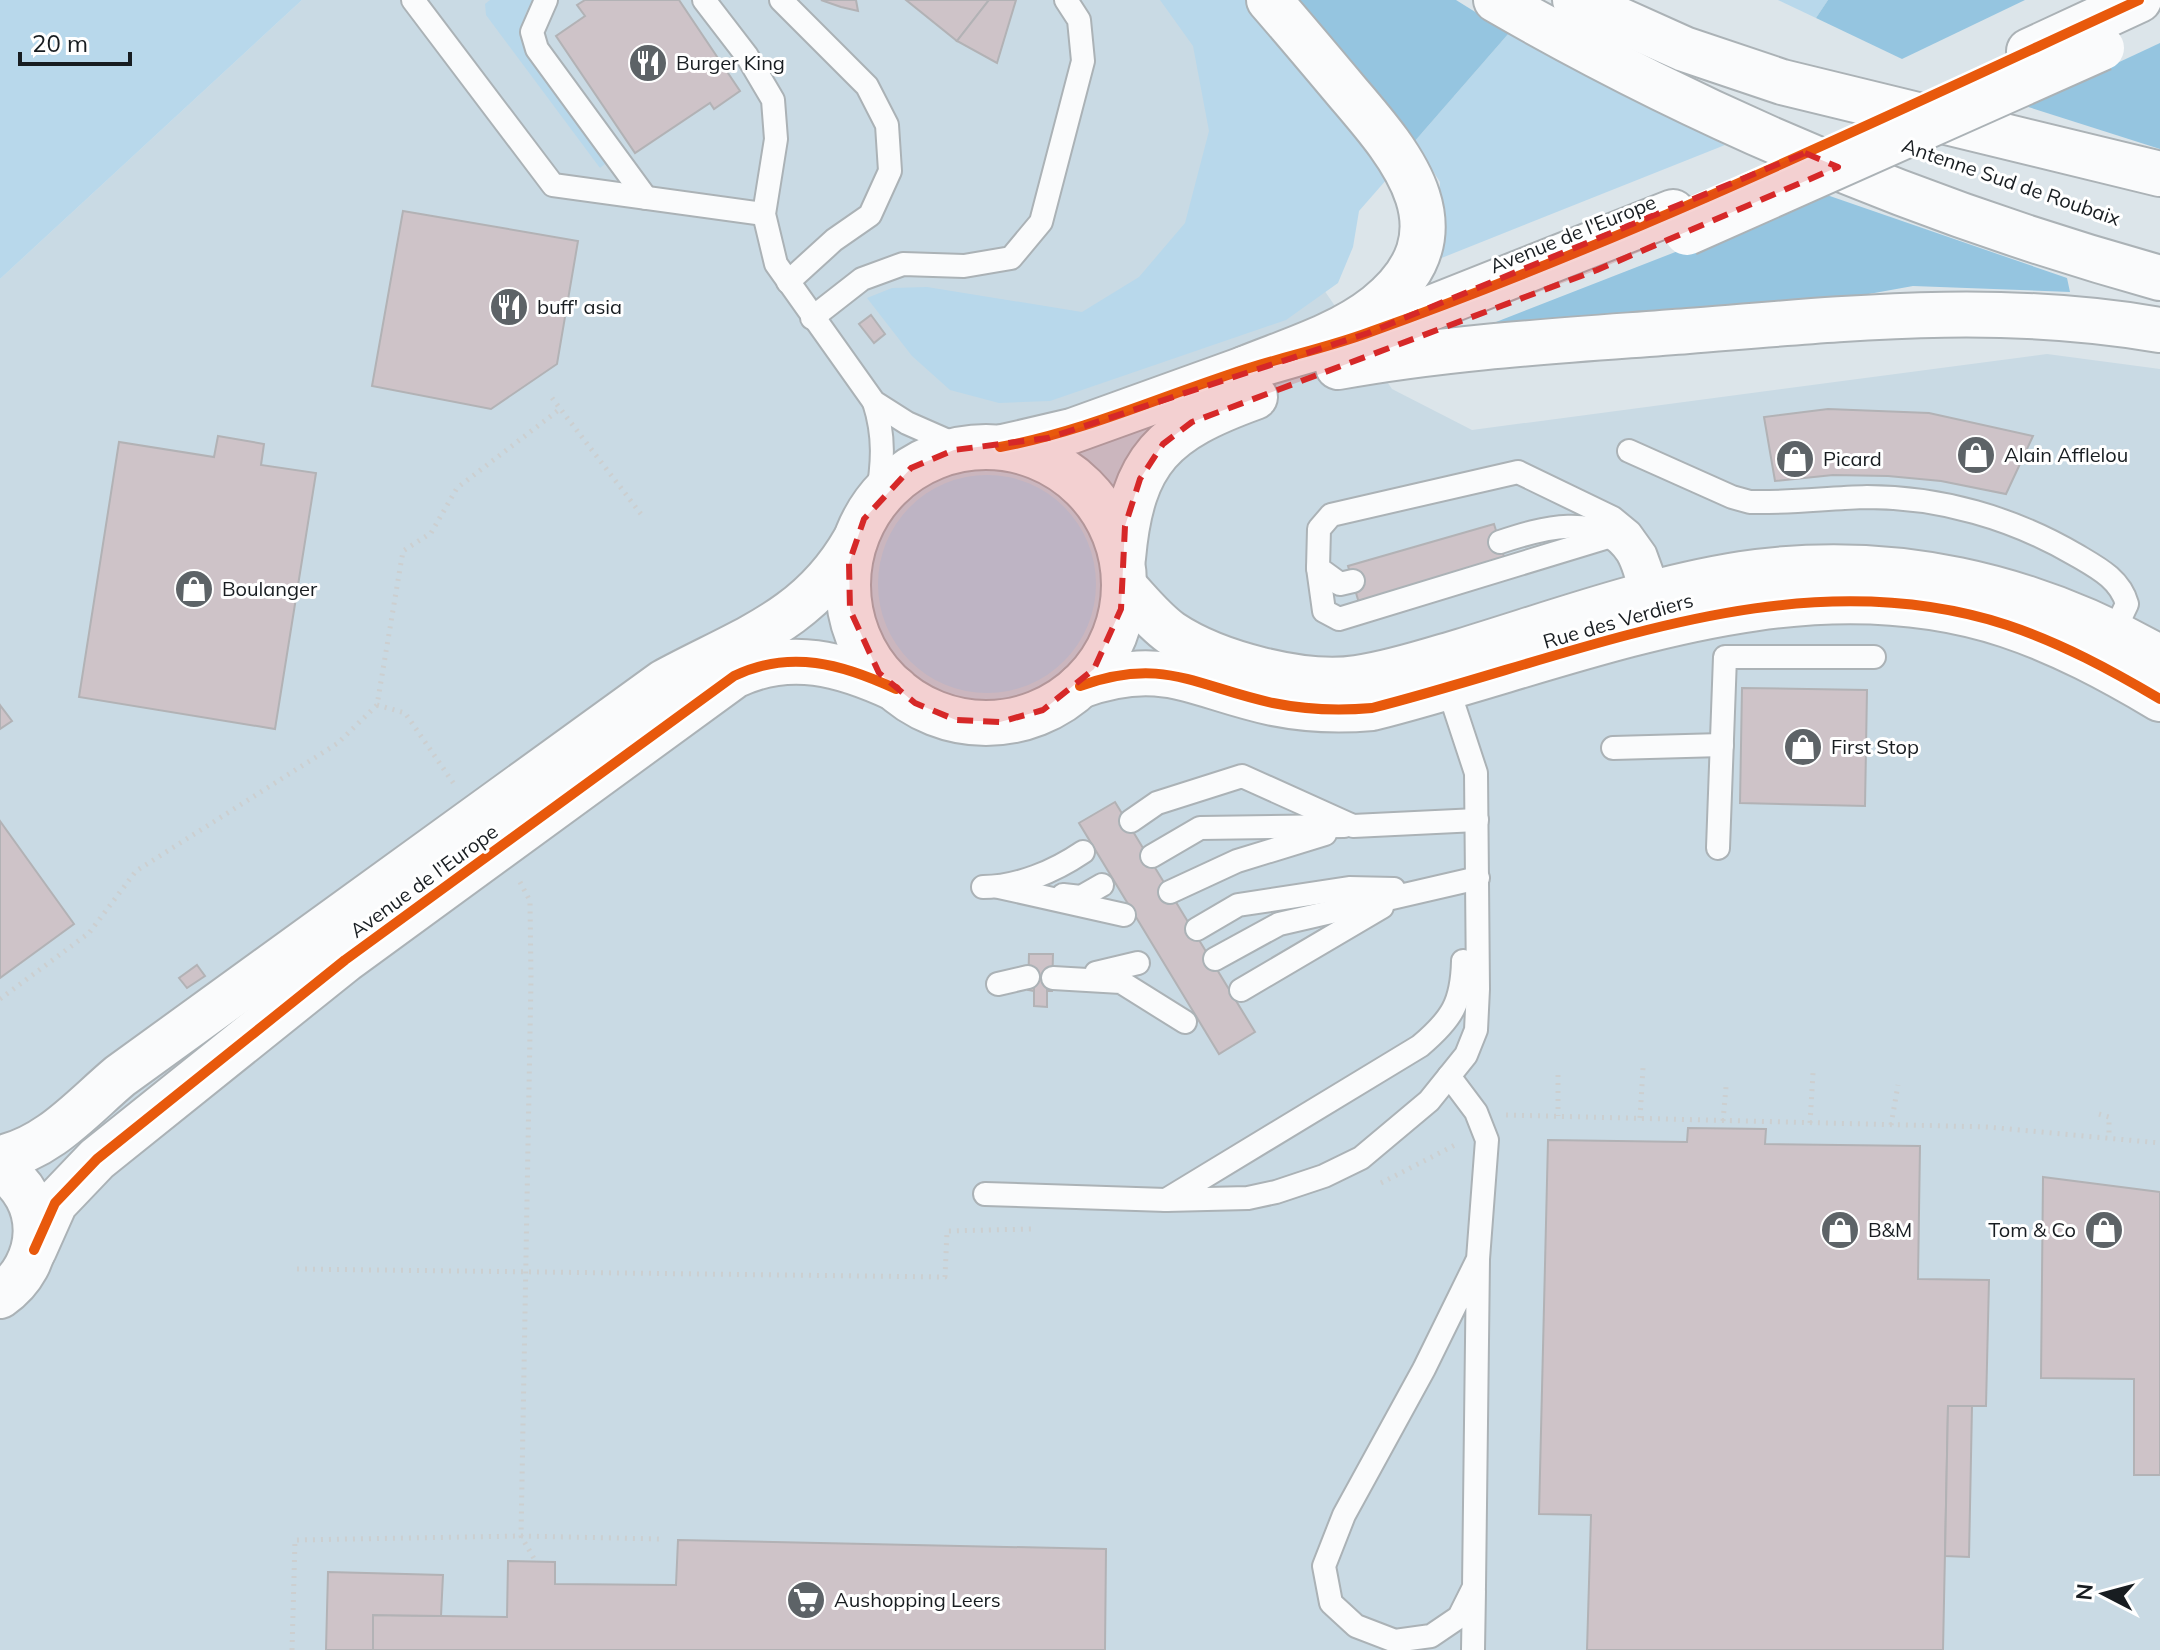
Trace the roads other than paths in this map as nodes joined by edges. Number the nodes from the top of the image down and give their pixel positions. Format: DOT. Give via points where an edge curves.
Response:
graph roads {
  1 [pos="413,0"];
  2 [pos="546,0"];
  3 [pos="704,0"];
  4 [pos="781,0"];
  5 [pos="1066,0"];
  6 [pos="1269,0"];
  7 [pos="1496,0"];
  8 [pos="1549,0"];
  9 [pos="1575,0"];
  10 [pos="2139,0"];
  11 [pos="2160,21"];
  12 [pos="2160,174"];
  13 [pos="646,198"];
  14 [pos="764,214"];
  15 [pos="1680,223"];
  16 [pos="2160,251"];
  17 [pos="2160,278"];
  18 [pos="788,282"];
  19 [pos="812,318"];
  20 [pos="2160,330"];
  21 [pos="1338,367"];
  22 [pos="1244,369"];
  23 [pos="874,402"];
  24 [pos="989,447"];
  25 [pos="1629,451"];
  26 [pos="1547,485"];
  27 [pos="877,499"];
  28 [pos="1542,528"];
  29 [pos="1608,537"];
  30 [pos="855,540"];
  31 [pos="1500,542"];
  32 [pos="1318,568"];
  33 [pos="1123,575"];
  34 [pos="1353,581"];
  35 [pos="1655,612"];
  36 [pos="2106,648"];
  37 [pos="1874,657"];
  38 [pos="2160,658"];
  39 [pos="1443,673"];
  40 [pos="1080,686"];
  41 [pos="896,689"];
  42 [pos="2160,699"];
  43 [pos="1722,745"];
  44 [pos="1613,748"];
  45 [pos="1471,820"];
  46 [pos="1131,821"];
  47 [pos="1353,826"];
  48 [pos="488,833"];
  49 [pos="1718,848"];
  50 [pos="1083,852"];
  51 [pos="1152,856"];
  52 [pos="1472,879"];
  53 [pos="1102,885"];
  54 [pos="991,887"];
  55 [pos="1427,890"];
  56 [pos="1170,892"];
  57 [pos="1401,897"];
  58 [pos="1124,915"];
  59 [pos="1197,929"];
  60 [pos="1215,959"];
  61 [pos="1138,963"];
  62 [pos="1028,977"];
  63 [pos="1076,977"];
  64 [pos="1053,978"];
  65 [pos="1121,982"];
  66 [pos="998,984"];
  67 [pos="1160,988"];
  68 [pos="1241,990"];
  69 [pos="1185,1022"];
  70 [pos="1449,1076"];
  71 [pos="0,1158"];
  72 [pos="0,1168"];
  73 [pos="985,1194"];
  74 [pos="1166,1200"];
  75 [pos="34,1250"];
  76 [pos="1478,1259"];
  77 [pos="0,1296"];
  78 [pos="1474,1587"];
  79 [pos="1473,1650"];
  1 -- 13 [label="lane" via="553,185"];
  2 -- 13 [label="lane" via="532,32 537,49"];
  3 -- 14 [label="lane" via="773,100 776,139"];
  4 -- 18 [label="lane" via="867,86 887,125 890,171 870,215"];
  5 -- 19 [label="lane" via="1079,20 1083,61 1041,222 1011,258 964,266 903,264 862,279"];
  6 -- 22 [label="main road" via="1395,148 1419,194 1422,224 1406,273 1376,306 1331,332"];
  7 -- 17 [label="main road" via="1660,87 1883,186 2017,235"];
  8 -- 16 [label="main road, Antenne Sud de Roubaix" via="1665,63 1784,117 2013,206"];
  9 -- 12 [label="main road" via="1684,49 1782,82"];
  10 -- 15 [label="main road, Avenue de l'Europe"];
  11 -- 15 [label="main road, Avenue de l'Europe, bridge"];
  13 -- 14 [label="lane"];
  14 -- 18 [label="lane" via="776,264"];
  15 -- 21 [label="main road, Avenue de l'Europe" via="1524,299"];
  15 -- 22 [label="main road, Avenue de l'Europe" via="1368,333"];
  18 -- 19 [label="lane"];
  19 -- 23 [label="lane"];
  20 -- 21 [label="main road" via="2054,315 1907,314 1471,348"];
  21 -- 33 [label="main road, Avenue de l'Europe" via="1213,412 1163,444 1131,503"];
  22 -- 24 [label="main road, Avenue de l'Europe" via="1084,427"];
  23 -- 24 [label="lane" via="948,441"];
  23 -- 27 [label="lane" via="884,455"];
  24 -- 27 [label="main road" via="943,454 911,468"];
  24 -- 33 [label="main road" via="1045,460 1082,486 1109,522"];
  25 -- 36 [label="lane" via="1750,502 1905,498 1987,515 2057,544 2124,591 2127,604"];
  26 -- 28 [label="lane" via="1553,504"];
  26 -- 32 [label="lane" via="1518,472 1331,515 1319,529"];
  26 -- 35 [label="lane" via="1630,532 1645,553"];
  27 -- 30 [label="main road"];
  28 -- 29 [label="lane" via="1594,528"];
  28 -- 31 [label="lane"];
  29 -- 32 [label="lane" via="1339,619 1324,611"];
  29 -- 35 [label="lane" via="1628,556"];
  30 -- 41 [label="main road" via="847,587 853,621 866,654"];
  30 -- 48 [label="main road, Avenue de l'Europe" via="838,570 793,613 664,682"];
  32 -- 34 [label="lane" via="1340,584"];
  33 -- 39 [label="main road, Rue des Verdiers" via="1174,634 1270,671 1317,679"];
  33 -- 40 [label="main road" via="1111,640"];
  35 -- 36 [label="main road, Rue des Verdiers" via="1873,601 1961,613"];
  35 -- 39 [label="main road, Rue des Verdiers"];
  36 -- 38 [label="main road, Rue des Verdiers"];
  36 -- 42 [label="main road, Rue des Verdiers"];
  37 -- 43 [label="lane" via="1725,657"];
  39 -- 40 [label="main road, Rue des Verdiers" via="1372,708 1336,711 1270,702 1166,672 1107,676"];
  39 -- 45 [label="lane" via="1465,736"];
  40 -- 41 [label="main road" via="1043,710 1000,722 945,717"];
  41 -- 48 [label="main road, Avenue de l'Europe" via="831,664 797,661 749,669"];
  43 -- 44 [label="lane"];
  43 -- 49 [label="lane"];
  45 -- 47 [label="lane"];
  45 -- 52 [label="lane"];
  46 -- 47 [label="lane" via="1157,803 1242,776"];
  47 -- 51 [label="lane" via="1200,828"];
  47 -- 56 [label="lane" via="1237,861"];
  48 -- 71 [label="main road, Avenue de l'Europe" via="120,1076 54,1133"];
  48 -- 75 [label="main road, Avenue de l'Europe" via="345,960 97,1159 55,1203"];
  50 -- 54 [label="lane" via="1059,868"];
  52 -- 55 [label="lane"];
  52 -- 70 [label="lane" via="1476,1030 1466,1055"];
  52 -- 74 [label="lane" via="1462,988 1441,1029"];
  53 -- 54 [label="lane" via="1081,897"];
  54 -- 58 [label="lane"];
  55 -- 57 [label="lane"];
  55 -- 59 [label="lane" via="1349,888 1238,905"];
  57 -- 60 [label="lane" via="1279,924"];
  57 -- 68 [label="lane"];
  61 -- 63 [label="lane"];
  62 -- 66 [label="lane"];
  63 -- 64 [label="lane"];
  63 -- 65 [label="lane"];
  65 -- 67 [label="lane"];
  65 -- 69 [label="lane"];
  70 -- 74 [label="lane" via="1383,1142 1324,1176 1248,1198"];
  70 -- 76 [label="lane" via="1476,1112 1487,1140"];
  72 -- 75 [label="main road" via="30,1202"];
  73 -- 74 [label="lane"];
  75 -- 77 [label="main road, Avenue de l'Europe" via="17,1282"];
  76 -- 78 [label="lane"];
  76 -- 78 [label="lane" via="1344,1515 1324,1566 1331,1603 1356,1626 1395,1641 1431,1636 1459,1617"];
  78 -- 79 [label="lane"];
}
